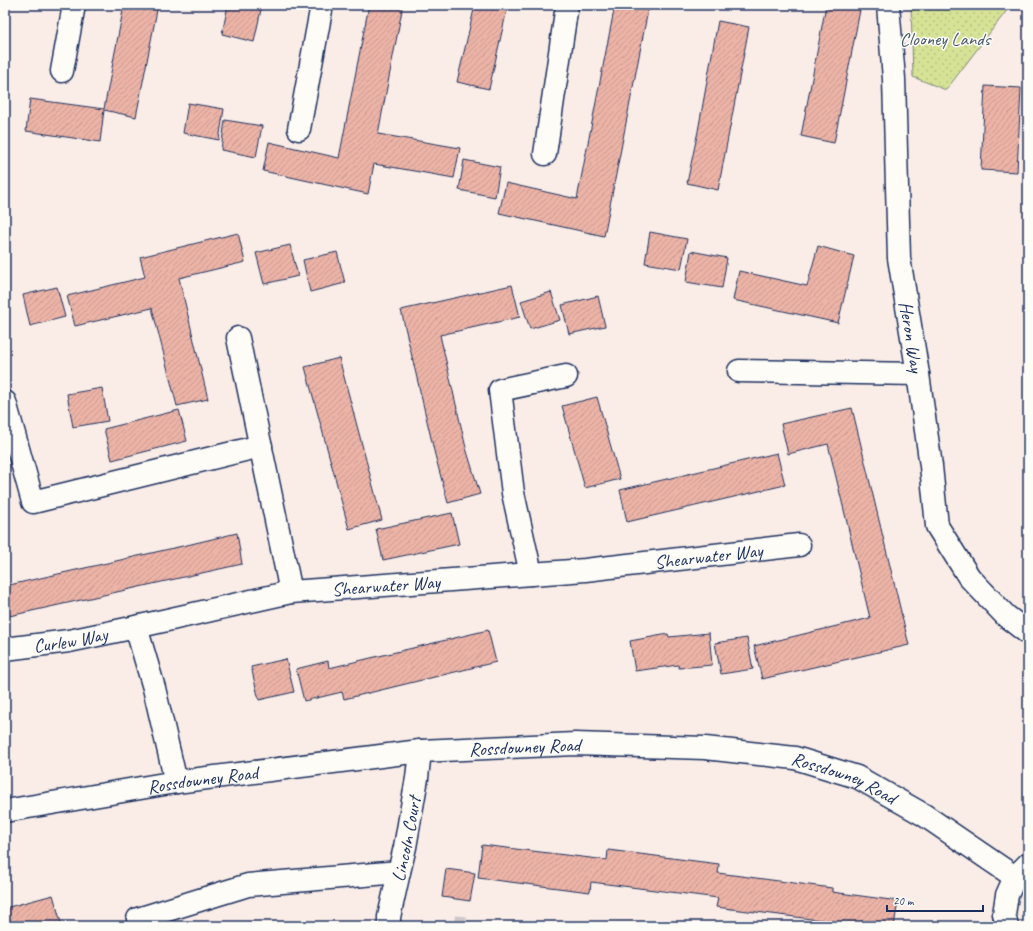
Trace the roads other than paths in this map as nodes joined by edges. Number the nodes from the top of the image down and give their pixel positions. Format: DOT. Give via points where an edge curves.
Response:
graph roads {
  1 [pos="74,5"];
  2 [pos="322,5"];
  3 [pos="567,5"];
  4 [pos="888,5"];
  5 [pos="62,72"];
  6 [pos="299,129"];
  7 [pos="545,154"];
  8 [pos="238,338"];
  9 [pos="739,371"];
  10 [pos="918,374"];
  11 [pos="566,376"];
  12 [pos="5,402"];
  13 [pos="261,446"];
  14 [pos="799,546"];
  15 [pos="531,574"];
  16 [pos="291,592"];
  17 [pos="136,627"];
  18 [pos="1028,633"];
  19 [pos="5,649"];
  20 [pos="420,751"];
  21 [pos="176,782"];
  22 [pos="5,811"];
  23 [pos="1022,870"];
  24 [pos="398,872"];
  25 [pos="138,919"];
  26 [pos="389,926"];
  27 [pos="1007,926"];
  1 -- 5 [label="street"];
  2 -- 6 [label="street"];
  3 -- 7 [label="street"];
  4 -- 10 [label="street, Heron Way" via="894,79 898,258"];
  8 -- 13 [label="street"];
  9 -- 10 [label="street"];
  10 -- 18 [label="street, Heron Way" via="937,526 969,576 1006,616"];
  11 -- 15 [label="street" via="500,390 514,493"];
  12 -- 13 [label="street" via="33,502"];
  13 -- 16 [label="street"];
  14 -- 15 [label="street, Shearwater Way"];
  15 -- 16 [label="street, Shearwater Way"];
  16 -- 17 [label="street, Shearwater Way"];
  17 -- 19 [label="street, Curlew Way"];
  17 -- 21 [label="street" via="154,688"];
  20 -- 21 [label="street, Rossdowney Road"];
  20 -- 23 [label="street, Rossdowney Road" via="575,744 705,748 796,758 857,776"];
  20 -- 24 [label="street, Lincoln Court" via="405,847"];
  21 -- 22 [label="street, Rossdowney Road"];
  23 -- 27 [label="street" via="1007,895 1004,914"];
  24 -- 25 [label="street" via="248,885"];
  24 -- 26 [label="street, Lincoln Court"];
}
